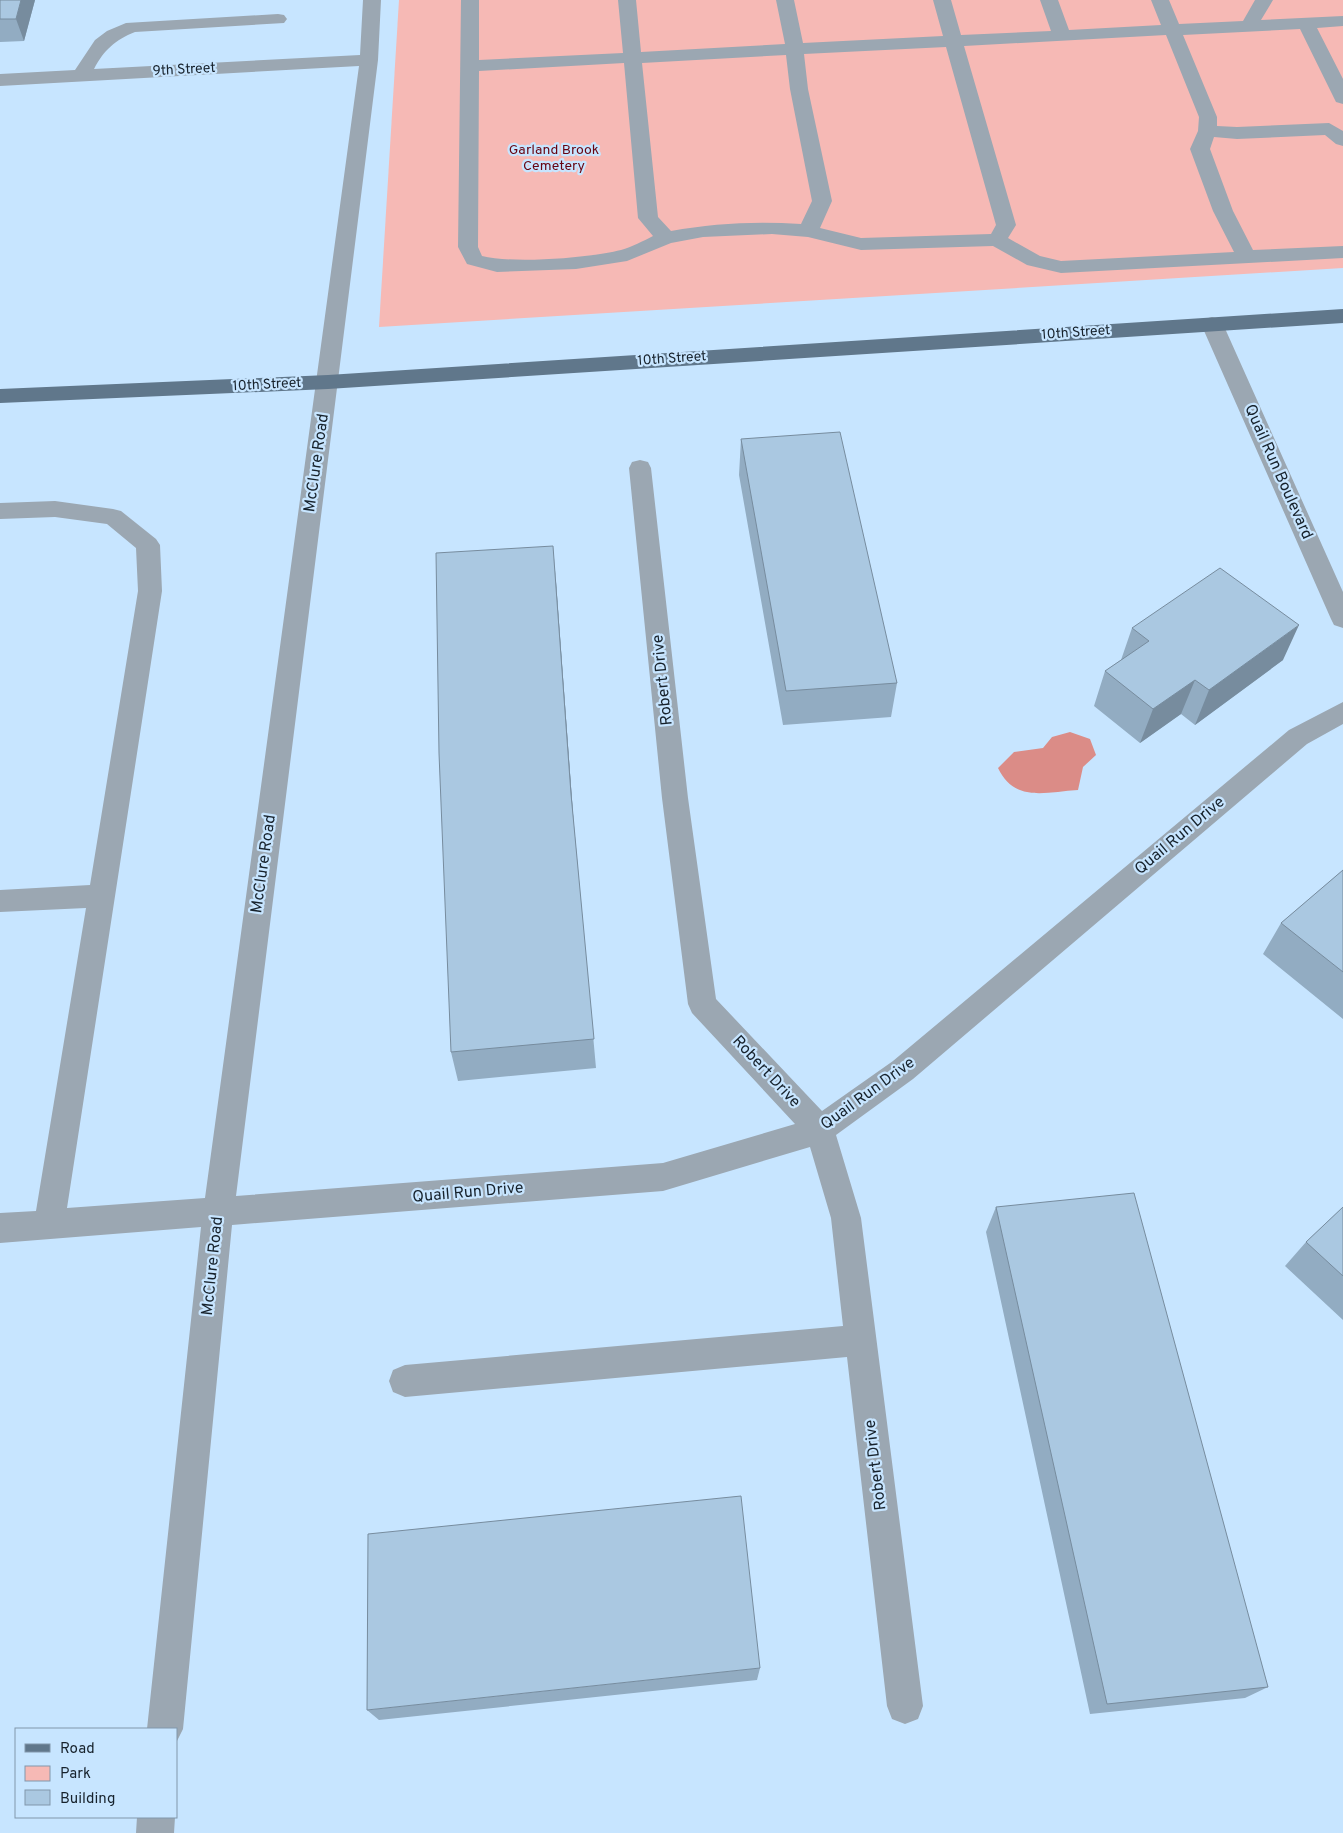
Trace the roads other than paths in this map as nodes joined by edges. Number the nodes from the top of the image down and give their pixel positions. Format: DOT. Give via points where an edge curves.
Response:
graph roads {
  1 [pos="372,0"];
  2 [pos="470,0"];
  3 [pos="627,0"];
  4 [pos="785,0"];
  5 [pos="942,0"];
  6 [pos="1049,0"];
  7 [pos="1160,0"];
  8 [pos="1264,0"];
  9 [pos="278,19"];
  10 [pos="1343,21"];
  11 [pos="1306,23"];
  12 [pos="1249,26"];
  13 [pos="1173,30"];
  14 [pos="1062,36"];
  15 [pos="954,42"];
  16 [pos="795,50"];
  17 [pos="632,58"];
  18 [pos="369,60"];
  19 [pos="469,66"];
  20 [pos="82,75"];
  21 [pos="0,80"];
  22 [pos="1343,98"];
  23 [pos="1343,112"];
  24 [pos="1207,131"];
  25 [pos="1336,135"];
  26 [pos="808,231"];
  27 [pos="666,238"];
  28 [pos="997,240"];
  29 [pos="1343,252"];
  30 [pos="1247,258"];
  31 [pos="1343,316"];
  32 [pos="1212,324"];
  33 [pos="328,382"];
  34 [pos="0,396"];
  35 [pos="640,468"];
  36 [pos="0,511"];
  37 [pos="1343,619"];
  38 [pos="1343,712"];
  39 [pos="101,896"];
  40 [pos="0,901"];
  41 [pos="820,1130"];
  42 [pos="218,1213"];
  43 [pos="49,1224"];
  44 [pos="0,1228"];
  45 [pos="861,1340"];
  46 [pos="405,1381"];
  47 [pos="905,1706"];
  48 [pos="165,1728"];
  49 [pos="156,1818"];
  50 [pos="155,1833"];
  1 -- 18 [label="street, McClure Road"];
  2 -- 19 [label="street"];
  3 -- 17 [label="street"];
  4 -- 16 [label="street"];
  5 -- 15 [label="street"];
  6 -- 14 [label="street"];
  7 -- 13 [label="street"];
  8 -- 12 [label="street"];
  9 -- 20 [label="street" via="132,26 110,35 95,50"];
  10 -- 11 [label="street"];
  11 -- 12 [label="street"];
  11 -- 22 [label="street"];
  12 -- 13 [label="street"];
  13 -- 14 [label="street"];
  13 -- 24 [label="street" via="1208,117"];
  14 -- 15 [label="street"];
  15 -- 16 [label="street"];
  15 -- 28 [label="street" via="1006,225"];
  16 -- 17 [label="street"];
  16 -- 26 [label="street" via="799,89 822,201"];
  17 -- 19 [label="street"];
  17 -- 27 [label="street" via="648,218"];
  18 -- 20 [label="street, 9th Street"];
  18 -- 33 [label="street, McClure Road"];
  19 -- 27 [label="street" via="468,247 474,260 497,266 576,263 627,255"];
  20 -- 21 [label="street, 9th Street"];
  23 -- 25 [label="street" via="1330,116"];
  24 -- 25 [label="street"];
  24 -- 30 [label="street" via="1200,149 1224,212"];
  26 -- 27 [label="street" via="772,228 703,231"];
  26 -- 28 [label="street" via="861,244"];
  28 -- 30 [label="street" via="1034,261 1061,267"];
  29 -- 30 [label="street"];
  31 -- 32 [label="main road, 10th Street"];
  32 -- 33 [label="main road, 10th Street"];
  32 -- 37 [label="street, Quail Run Boulevard"];
  33 -- 34 [label="main road, 10th Street"];
  33 -- 42 [label="street, McClure Road"];
  35 -- 41 [label="street, Robert Drive" via="675,798 702,1004"];
  36 -- 39 [label="street" via="55,509 113,517 148,545 150,591"];
  38 -- 41 [label="street, Quail Run Drive" via="1298,737 903,1070"];
  39 -- 40 [label="street"];
  39 -- 43 [label="street"];
  41 -- 42 [label="street, Quail Run Drive" via="663,1177"];
  41 -- 45 [label="street, Robert Drive" via="846,1218"];
  42 -- 43 [label="street, Quail Run Drive"];
  42 -- 48 [label="street, McClure Road"];
  43 -- 44 [label="street, Quail Run Drive"];
  45 -- 46 [label="street"];
  45 -- 47 [label="street, Robert Drive"];
  49 -- 50 [label="street"];
}
